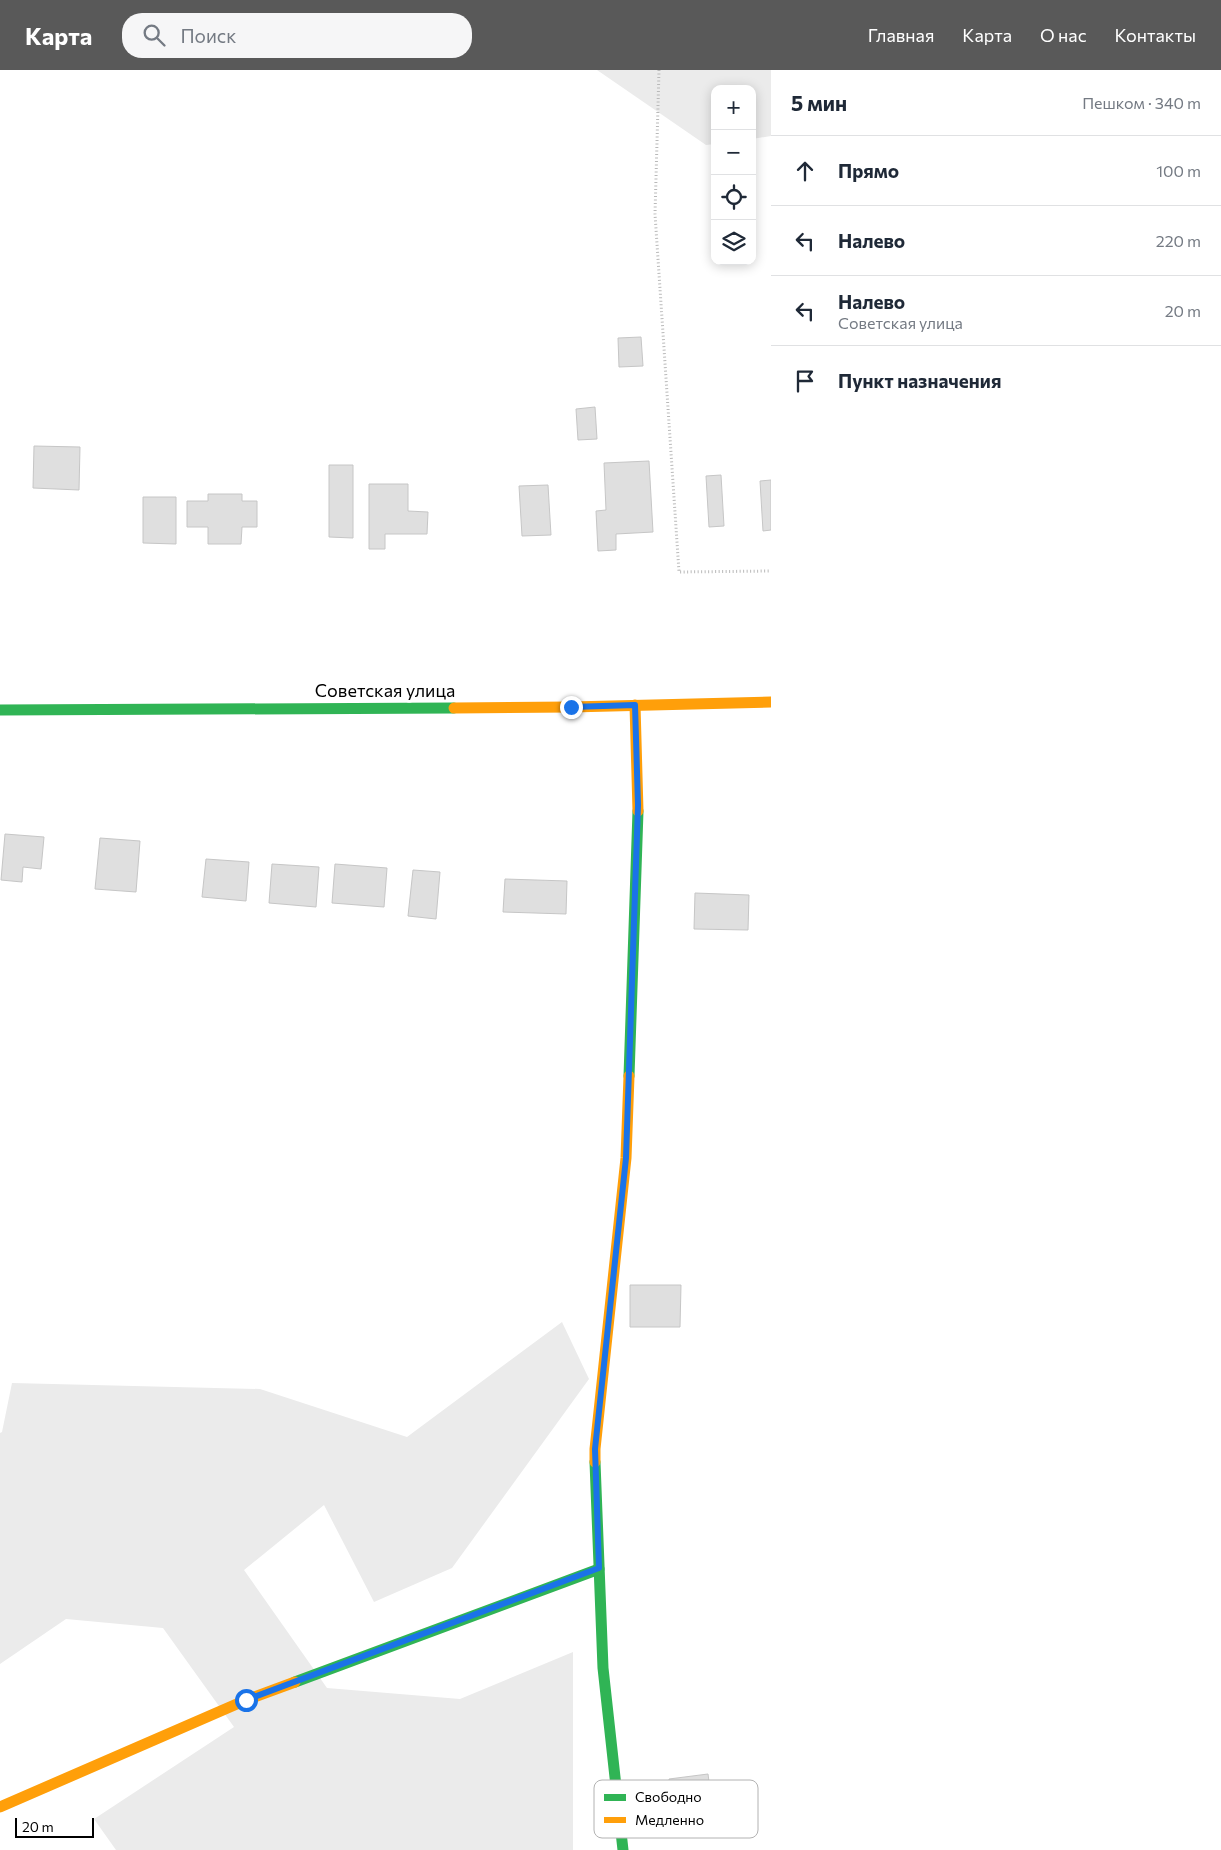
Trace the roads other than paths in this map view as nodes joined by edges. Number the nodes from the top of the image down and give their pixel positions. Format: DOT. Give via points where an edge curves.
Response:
graph roads {
  1 [pos="771,702"];
  2 [pos="635,705"];
  3 [pos="0,710"];
  4 [pos="599,1568"];
  5 [pos="615,1780"];
  6 [pos="0,1807"];
  1 -- 2 [label="street, Советская улица"];
  2 -- 3 [label="street, Советская улица"];
  2 -- 4 [label="street" via="638,805 626,1158 595,1449"];
  4 -- 5 [label="street" via="603,1668"];
  4 -- 6 [label="street" via="246,1700"];
}
